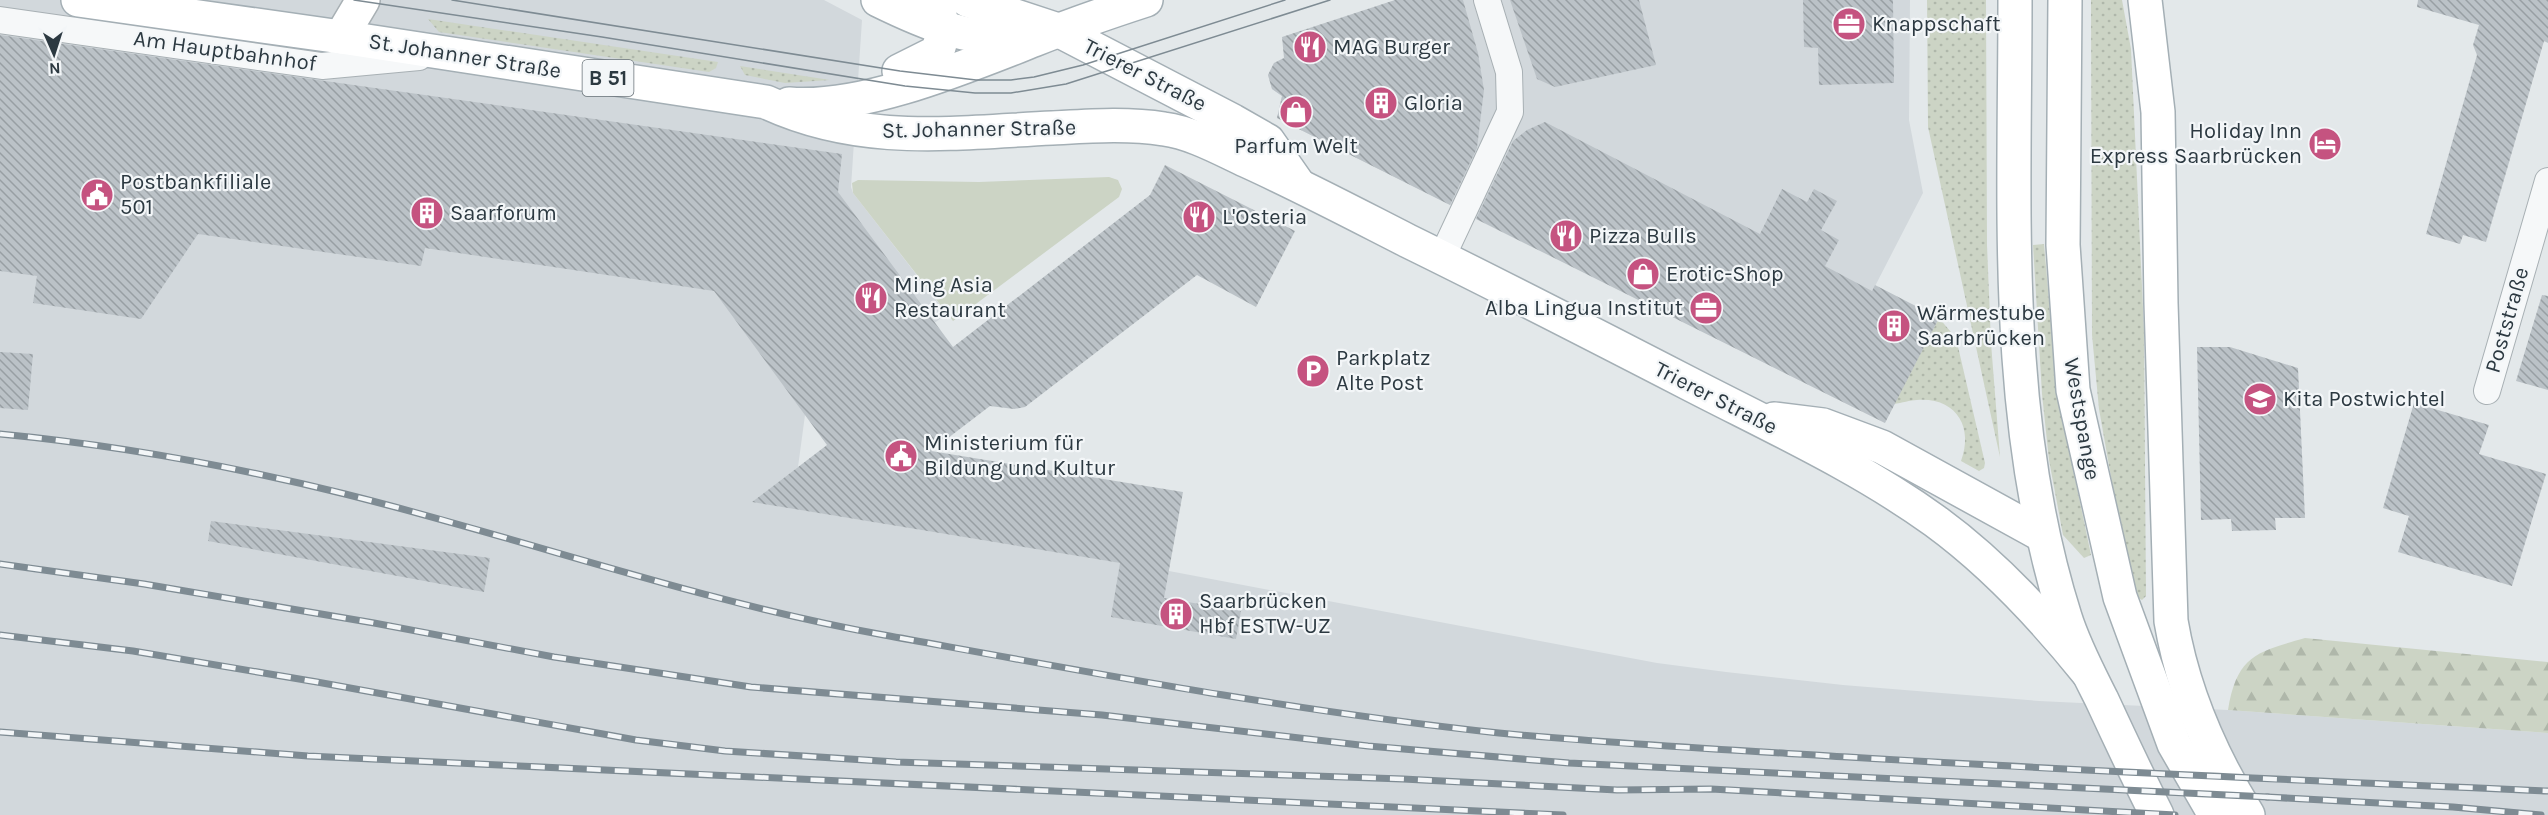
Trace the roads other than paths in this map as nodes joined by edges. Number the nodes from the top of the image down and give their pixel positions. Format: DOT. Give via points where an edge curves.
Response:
graph roads {
  1 [pos="78,0"];
  2 [pos="363,0"];
  3 [pos="878,0"];
  4 [pos="1146,0"];
  5 [pos="1487,0"];
  6 [pos="2015,0"];
  7 [pos="2064,0"];
  8 [pos="2145,0"];
  9 [pos="977,3"];
  10 [pos="937,14"];
  11 [pos="1105,14"];
  12 [pos="0,20"];
  13 [pos="1045,35"];
  14 [pos="341,36"];
  15 [pos="451,53"];
  16 [pos="766,102"];
  17 [pos="1136,126"];
  18 [pos="2548,181"];
  19 [pos="1299,185"];
  20 [pos="1442,257"];
  21 [pos="2487,391"];
  22 [pos="1752,416"];
  23 [pos="2042,535"];
  24 [pos="2088,673"];
  25 [pos="2157,815"];
  26 [pos="2215,815"];
  27 [pos="2248,815"];
  1 -- 14 [label="main road, St. Johanner Straße / B 51"];
  2 -- 14 [label="main road"];
  3 -- 10 [label="main road, Trierer Straße / B 51"];
  4 -- 11 [label="main road, B 51"];
  5 -- 20 [label="street" via="1509,72 1510,112"];
  6 -- 23 [label="main road" via="2015,245 2021,396 2028,463"];
  7 -- 26 [label="main road, Westspange" via="2063,245 2073,390 2117,586 2150,685 2174,744"];
  8 -- 27 [label="main road" via="2158,112 2171,621 2191,704"];
  9 -- 11 [label="main road, B 51" via="1041,15"];
  9 -- 13 [label="main road, Trierer Straße"];
  10 -- 13 [label="main road, Trierer Straße / B 51" via="987,39"];
  10 -- 16 [label="main road" via="937,52 900,71 864,83"];
  11 -- 13 [label="main road, B 51"];
  12 -- 15 [label="street, Am Hauptbahnhof" via="322,66"];
  13 -- 16 [label="main road, B 51" via="940,75 862,97 812,106"];
  13 -- 19 [label="main road, Trierer Straße" via="1156,79 1268,141"];
  14 -- 15 [label="main road, St. Johanner Straße / B 51"];
  15 -- 16 [label="main road, St. Johanner Straße / B 51"];
  16 -- 17 [label="main road, St. Johanner Straße" via="831,126 896,133"];
  17 -- 19 [label="main road, Trierer Straße" via="1190,136"];
  18 -- 21 [label="street, Poststraße"];
  19 -- 20 [label="main road, Trierer Straße"];
  20 -- 22 [label="main road, Trierer Straße"];
  22 -- 23 [label="main road" via="1823,425 1882,447"];
  22 -- 24 [label="main road, Trierer Straße" via="1887,489 1935,521 2016,591"];
  23 -- 24 [label="main road" via="2065,619"];
  24 -- 25 [label="main road"];
}
